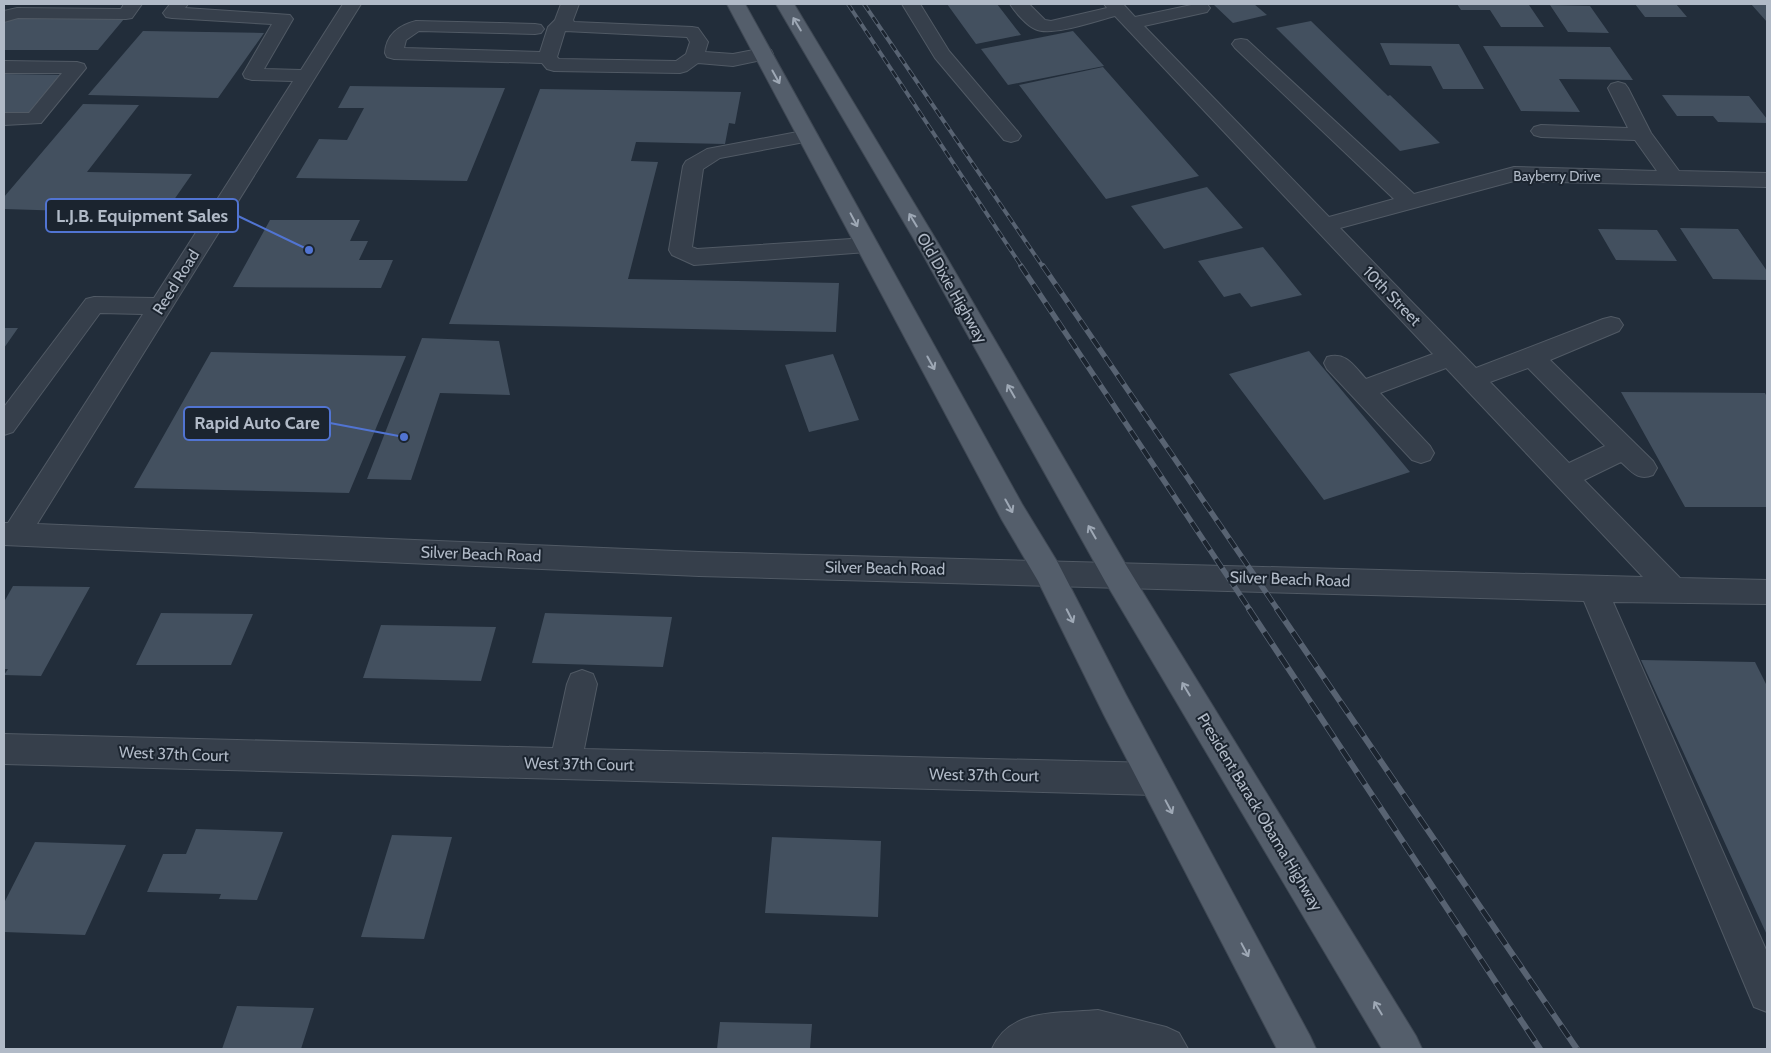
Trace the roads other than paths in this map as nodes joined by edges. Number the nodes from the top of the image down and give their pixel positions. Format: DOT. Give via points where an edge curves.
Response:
graph roads {
  1 [pos="133,4"];
  2 [pos="179,4"];
  3 [pos="352,4"];
  4 [pos="570,4"];
  5 [pos="736,4"];
  6 [pos="785,4"];
  7 [pos="911,4"];
  8 [pos="1019,4"];
  9 [pos="1201,8"];
  10 [pos="1121,12"];
  11 [pos="4,17"];
  12 [pos="563,22"];
  13 [pos="535,29"];
  14 [pos="1241,44"];
  15 [pos="764,54"];
  16 [pos="547,58"];
  17 [pos="694,58"];
  18 [pos="4,67"];
  19 [pos="307,76"];
  20 [pos="1618,88"];
  21 [pos="4,119"];
  22 [pos="1541,131"];
  23 [pos="1641,134"];
  24 [pos="808,136"];
  25 [pos="1010,136"];
  26 [pos="1672,178"];
  27 [pos="1767,180"];
  28 [pos="1410,202"];
  29 [pos="1324,225"];
  30 [pos="867,245"];
  31 [pos="161,306"];
  32 [pos="1611,325"];
  33 [pos="1450,357"];
  34 [pos="1532,357"];
  35 [pos="1336,362"];
  36 [pos="1471,379"];
  37 [pos="1362,390"];
  38 [pos="4,425"];
  39 [pos="1623,449"];
  40 [pos="1421,453"];
  41 [pos="1644,468"];
  42 [pos="1565,477"];
  43 [pos="10,534"];
  44 [pos="1048,572"];
  45 [pos="1116,574"];
  46 [pos="1593,588"];
  47 [pos="1672,589"];
  48 [pos="1763,599"];
  49 [pos="582,684"];
  50 [pos="4,749"];
  51 [pos="565,764"];
  52 [pos="1154,779"];
  53 [pos="1767,994"];
  54 [pos="1011,1049"];
  55 [pos="1169,1049"];
  56 [pos="1297,1049"];
  57 [pos="1403,1049"];
  1 -- 11 [label="street" via="126,14 17,13"];
  2 -- 19 [label="street" via="172,13 284,19 252,74"];
  3 -- 19 [label="street, Reed Road"];
  4 -- 12 [label="street"];
  5 -- 15 [label="main road"];
  45 -- 6 [label="main road, Old Dixie Highway, one-way" via="933,253"];
  7 -- 25 [label="street" via="942,54"];
  8 -- 10 [label="street" via="1040,25 1051,26"];
  9 -- 10 [label="street"];
  10 -- 29 [label="street, 10th Street"];
  12 -- 16 [label="street" via="557,27"];
  12 -- 17 [label="street" via="570,27 692,32 699,42"];
  13 -- 16 [label="street" via="416,26 401,32 394,42 394,53"];
  14 -- 28 [label="street"];
  15 -- 17 [label="street" via="733,60"];
  15 -- 24 [label="main road, one-way"];
  16 -- 17 [label="street" via="554,65 680,67"];
  18 -- 21 [label="street" via="76,68 34,119"];
  19 -- 31 [label="street, Reed Road"];
  20 -- 23 [label="street"];
  22 -- 23 [label="street"];
  23 -- 26 [label="street"];
  24 -- 30 [label="main road, one-way"];
  24 -- 30 [label="street" via="714,153 693,166 680,250 694,257"];
  26 -- 27 [label="street, Bayberry Drive"];
  26 -- 28 [label="street, Bayberry Drive" via="1514,174"];
  28 -- 29 [label="street, Bayberry Drive"];
  29 -- 33 [label="street, 10th Street"];
  30 -- 44 [label="main road, one-way"];
  31 -- 38 [label="street" via="94,305"];
  31 -- 43 [label="street, Reed Road"];
  32 -- 34 [label="street"];
  33 -- 36 [label="street, 10th Street"];
  33 -- 37 [label="street"];
  34 -- 36 [label="street"];
  34 -- 39 [label="street"];
  35 -- 37 [label="street"];
  36 -- 42 [label="street, 10th Street"];
  37 -- 40 [label="street"];
  39 -- 41 [label="street"];
  39 -- 42 [label="street"];
  42 -- 47 [label="street, 10th Street"];
  43 -- 44 [label="street, Silver Beach Road" via="699,564"];
  44 -- 45 [label="street, Silver Beach Road"];
  44 -- 52 [label="main road, one-way"];
  45 -- 46 [label="street, Silver Beach Road"];
  57 -- 45 [label="main road, President Barack Obama Highway, one-way"];
  46 -- 47 [label="street, Silver Beach Road"];
  46 -- 53 [label="street"];
  47 -- 48 [label="street, Silver Beach Road"];
  49 -- 51 [label="street"];
  50 -- 51 [label="street, West 37th Court"];
  51 -- 52 [label="street, West 37th Court"];
  52 -- 56 [label="main road, one-way"];
  54 -- 55 [label="street" via="1028,1035 1098,1029"];
}
